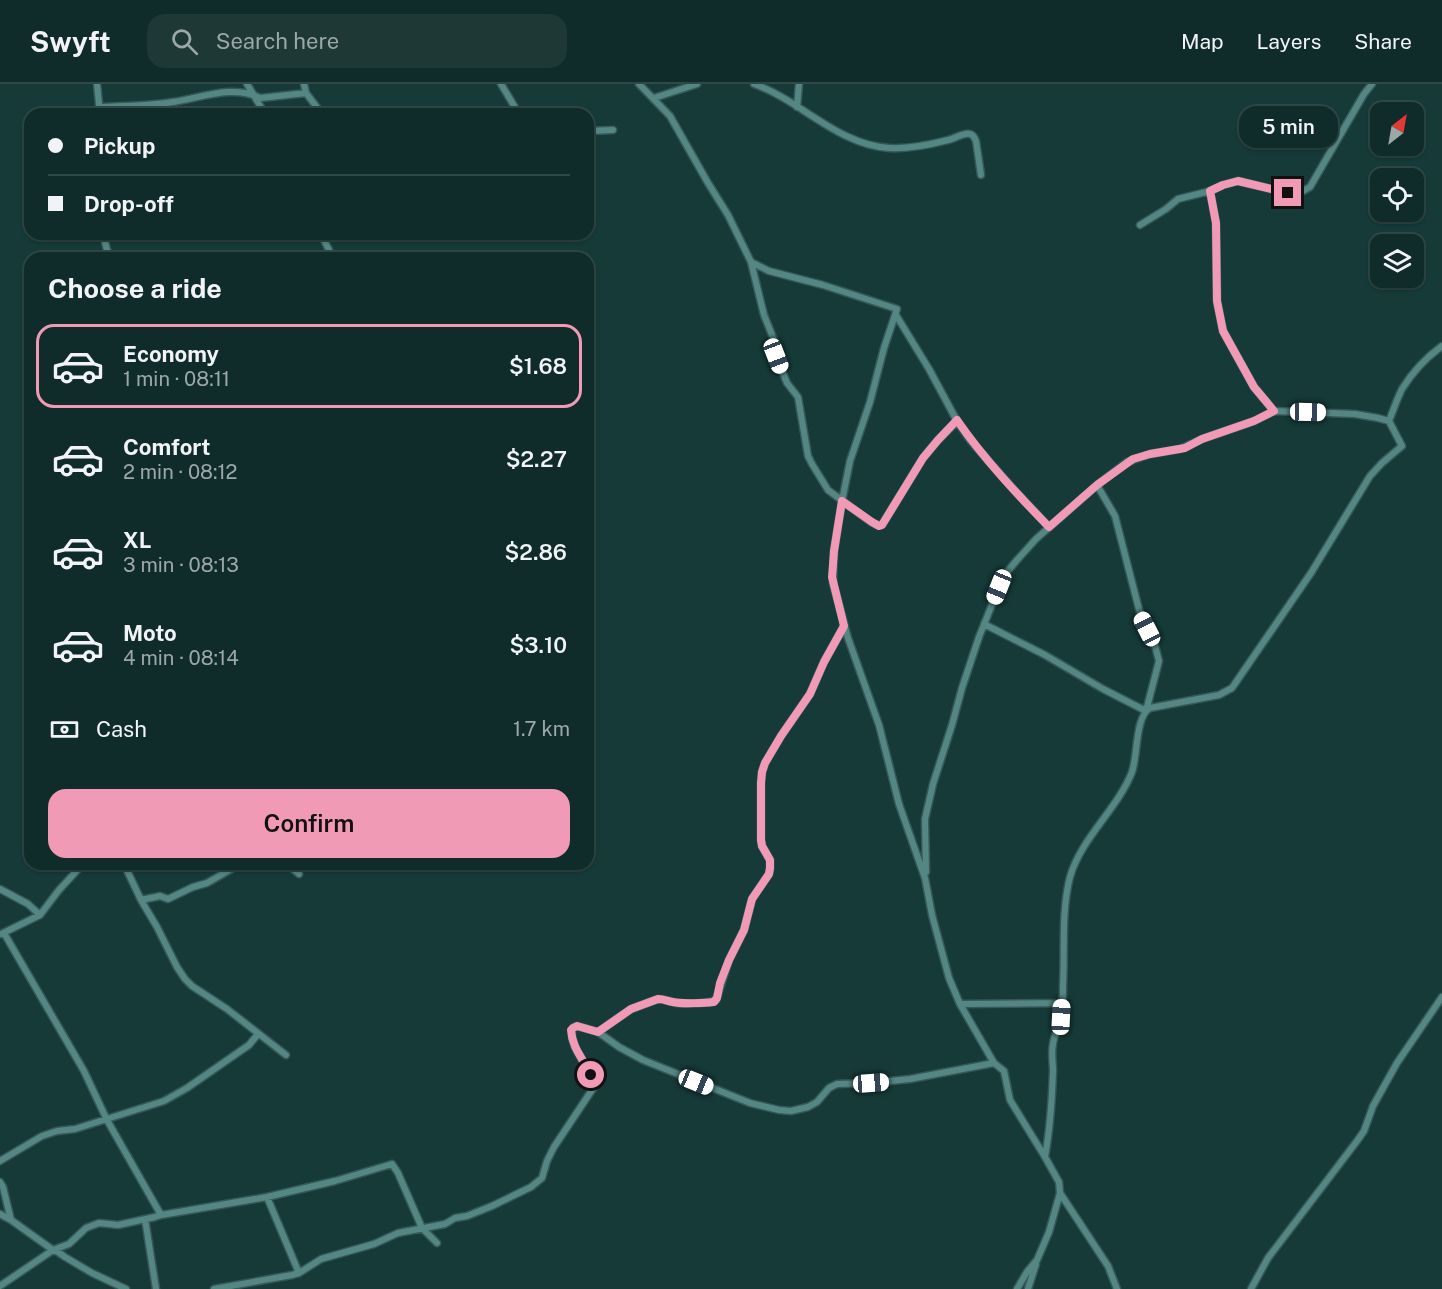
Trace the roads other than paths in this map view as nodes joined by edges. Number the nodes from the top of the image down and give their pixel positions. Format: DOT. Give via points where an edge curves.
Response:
graph roads {
  1 [pos="97,84"];
  2 [pos="247,84"];
  3 [pos="304,84"];
  4 [pos="501,84"];
  5 [pos="639,84"];
  6 [pos="697,84"];
  7 [pos="754,84"];
  8 [pos="799,84"];
  9 [pos="1372,84"];
  10 [pos="306,93"];
  11 [pos="253,95"];
  12 [pos="654,98"];
  13 [pos="797,107"];
  14 [pos="100,108"];
  15 [pos="124,108"];
  16 [pos="261,108"];
  17 [pos="317,108"];
  18 [pos="515,108"];
  19 [pos="613,130"];
  20 [pos="594,131"];
  21 [pos="981,175"];
  22 [pos="1210,191"];
  23 [pos="1140,225"];
  24 [pos="751,262"];
  25 [pos="896,315"];
  26 [pos="1442,346"];
  27 [pos="1274,411"];
  28 [pos="957,420"];
  29 [pos="1389,421"];
  30 [pos="1097,485"];
  31 [pos="842,501"];
  32 [pos="1049,527"];
  33 [pos="984,624"];
  34 [pos="844,626"];
  35 [pos="1146,711"];
  36 [pos="77,870"];
  37 [pos="127,870"];
  38 [pos="230,870"];
  39 [pos="294,870"];
  40 [pos="299,874"];
  41 [pos="925,878"];
  42 [pos="0,889"];
  43 [pos="141,900"];
  44 [pos="40,915"];
  45 [pos="2,934"];
  46 [pos="1442,997"];
  47 [pos="1062,1003"];
  48 [pos="960,1004"];
  49 [pos="598,1032"];
  50 [pos="258,1034"];
  51 [pos="286,1055"];
  52 [pos="994,1063"];
  53 [pos="107,1120"];
  54 [pos="1045,1157"];
  55 [pos="0,1161"];
  56 [pos="0,1182"];
  57 [pos="1060,1193"];
  58 [pos="267,1197"];
  59 [pos="0,1214"];
  60 [pos="161,1215"];
  61 [pos="145,1219"];
  62 [pos="11,1220"];
  63 [pos="422,1228"];
  64 [pos="437,1243"];
  65 [pos="53,1250"];
  66 [pos="1037,1260"];
  67 [pos="299,1273"];
  68 [pos="0,1286"];
  69 [pos="126,1289"];
  70 [pos="156,1289"];
  71 [pos="214,1289"];
  72 [pos="1017,1289"];
  73 [pos="1028,1289"];
  74 [pos="1117,1289"];
  75 [pos="1251,1289"];
  1 -- 14 [label="street"];
  2 -- 11 [label="street"];
  3 -- 10 [label="street"];
  4 -- 18 [label="street"];
  5 -- 12 [label="street"];
  6 -- 12 [label="street"];
  7 -- 13 [label="street"];
  8 -- 13 [label="street"];
  9 -- 22 [label="street" via="1310,187 1288,193 1238,181"];
  10 -- 11 [label="street" via="260,98"];
  10 -- 17 [label="street"];
  11 -- 15 [label="street" via="233,91"];
  11 -- 16 [label="street"];
  12 -- 24 [label="street" via="670,116 728,214"];
  13 -- 21 [label="street" via="842,134 886,148 905,149 970,134 976,141"];
  19 -- 20 [label="street"];
  22 -- 23 [label="street" via="1178,199"];
  22 -- 27 [label="street" via="1216,223 1217,301 1223,331 1254,387"];
  24 -- 25 [label="street" via="769,271 897,309"];
  24 -- 31 [label="street" via="776,356 798,398 808,456 828,490"];
  25 -- 28 [label="street"];
  25 -- 31 [label="street" via="850,461"];
  26 -- 29 [label="street" via="1403,389"];
  27 -- 29 [label="street" via="1355,414"];
  27 -- 30 [label="street" via="1185,448 1133,459"];
  28 -- 31 [label="street" via="923,458 882,525"];
  28 -- 32 [label="street"];
  29 -- 35 [label="street" via="1402,446 1370,476 1311,573 1232,688 1219,695"];
  30 -- 32 [label="street"];
  30 -- 35 [label="street" via="1115,516 1141,617 1159,661"];
  31 -- 34 [label="street" via="832,577"];
  32 -- 33 [label="street" via="1007,572"];
  33 -- 35 [label="street"];
  33 -- 41 [label="street" via="925,819"];
  34 -- 41 [label="street" via="876,714 899,804"];
  34 -- 49 [label="street" via="810,694 765,763 761,840 770,860 769,874 752,899 717,998 706,1003 653,1000 631,1009"];
  35 -- 47 [label="street" via="1131,772 1070,875"];
  36 -- 44 [label="street"];
  37 -- 43 [label="street"];
  38 -- 43 [label="street" via="168,898"];
  39 -- 40 [label="street"];
  41 -- 48 [label="street" via="943,958"];
  42 -- 44 [label="street"];
  43 -- 50 [label="street" via="185,979"];
  44 -- 45 [label="street"];
  45 -- 53 [label="street" via="84,1071"];
  46 -- 75 [label="street" via="1397,1063 1358,1141 1274,1249"];
  47 -- 48 [label="street"];
  47 -- 54 [label="street" via="1053,1044"];
  48 -- 52 [label="street"];
  49 -- 52 [label="street" via="643,1060 750,1103 791,1111 817,1102 839,1083 910,1079"];
  49 -- 63 [label="street" via="577,1026 572,1029 572,1039 594,1087 554,1147 542,1178 492,1206 445,1224"];
  50 -- 51 [label="street"];
  50 -- 53 [label="street" via="249,1045 187,1088 164,1101"];
  52 -- 54 [label="street" via="1004,1071 1010,1100"];
  53 -- 55 [label="street" via="42,1136"];
  53 -- 60 [label="street"];
  54 -- 57 [label="street" via="1057,1177"];
  56 -- 62 [label="street"];
  57 -- 66 [label="street"];
  57 -- 74 [label="street" via="1108,1266"];
  58 -- 60 [label="street"];
  58 -- 63 [label="street" via="392,1164"];
  58 -- 67 [label="street"];
  59 -- 62 [label="street"];
  60 -- 61 [label="street"];
  61 -- 65 [label="street" via="118,1225 99,1223"];
  61 -- 70 [label="street"];
  62 -- 65 [label="street"];
  63 -- 64 [label="street"];
  63 -- 67 [label="street" via="321,1259"];
  65 -- 68 [label="street"];
  65 -- 69 [label="street"];
  66 -- 72 [label="street"];
  66 -- 73 [label="street"];
  67 -- 71 [label="street"];
}
